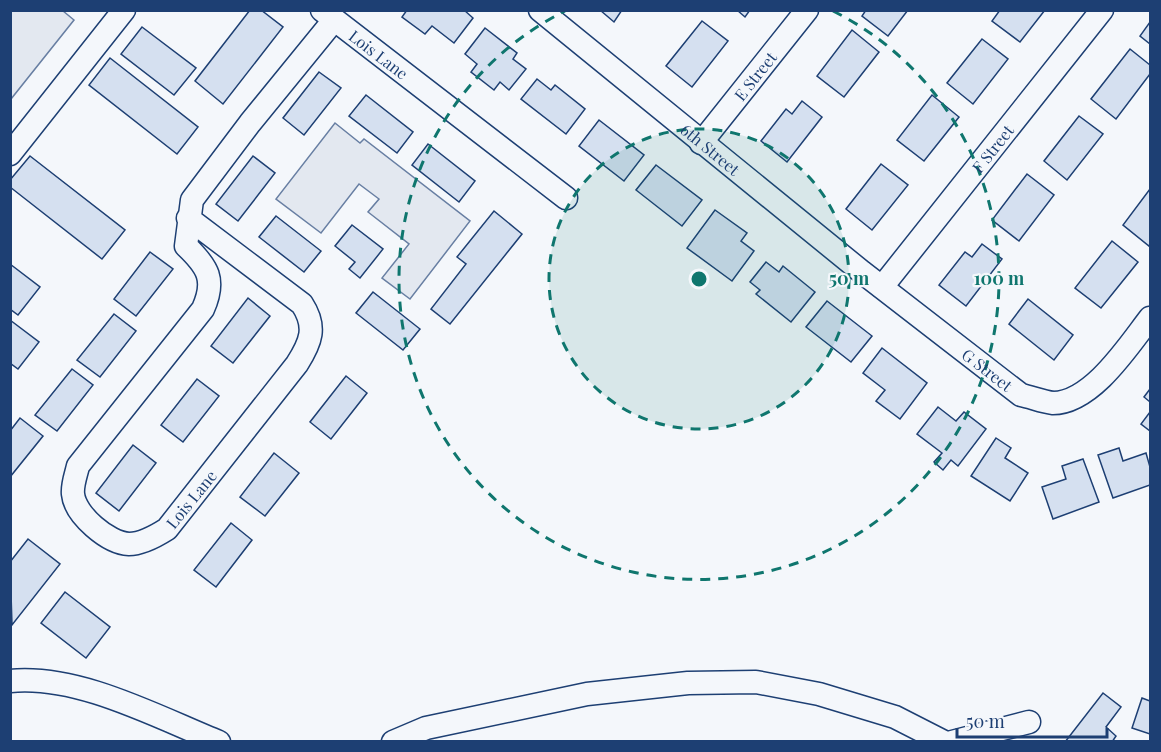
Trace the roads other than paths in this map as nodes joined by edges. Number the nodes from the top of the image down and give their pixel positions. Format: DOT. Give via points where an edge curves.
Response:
graph roads {
  1 [pos="124,10"];
  2 [pos="540,10"];
  3 [pos="807,10"];
  4 [pos="1102,10"];
  5 [pos="328,15"];
  6 [pos="701,143"];
  7 [pos="10,154"];
  8 [pos="566,198"];
  9 [pos="188,218"];
  10 [pos="882,287"];
  11 [pos="1150,318"];
  12 [pos="10,681"];
  13 [pos="1029,722"];
  14 [pos="219,741"];
  15 [pos="393,741"];
  16 [pos="944,741"];
  17 [pos="952,741"];
  1 -- 7 [label="street"];
  2 -- 6 [label="street, 6th Street"];
  3 -- 6 [label="street, E Street"];
  4 -- 10 [label="street, F Street"];
  5 -- 8 [label="street, Lois Lane"];
  5 -- 9 [label="street, Lois Lane" via="192,200"];
  6 -- 10 [label="street, 6th Street"];
  9 -- 9 [label="street, Lois Lane" via="186,246 202,261 209,276 210,292 203,309 78,466 74,482 73,494 85,519 98,531 127,544 167,530 297,364 313,333 302,304"];
  10 -- 11 [label="street, G Street" via="1021,395 1053,403 1077,398 1106,373"];
  12 -- 14 [label="street" via="58,683 103,696"];
  13 -- 17 [label="street"];
  15 -- 16 [label="street" via="426,728 587,694 688,683 756,682 819,694 896,717"];
}
